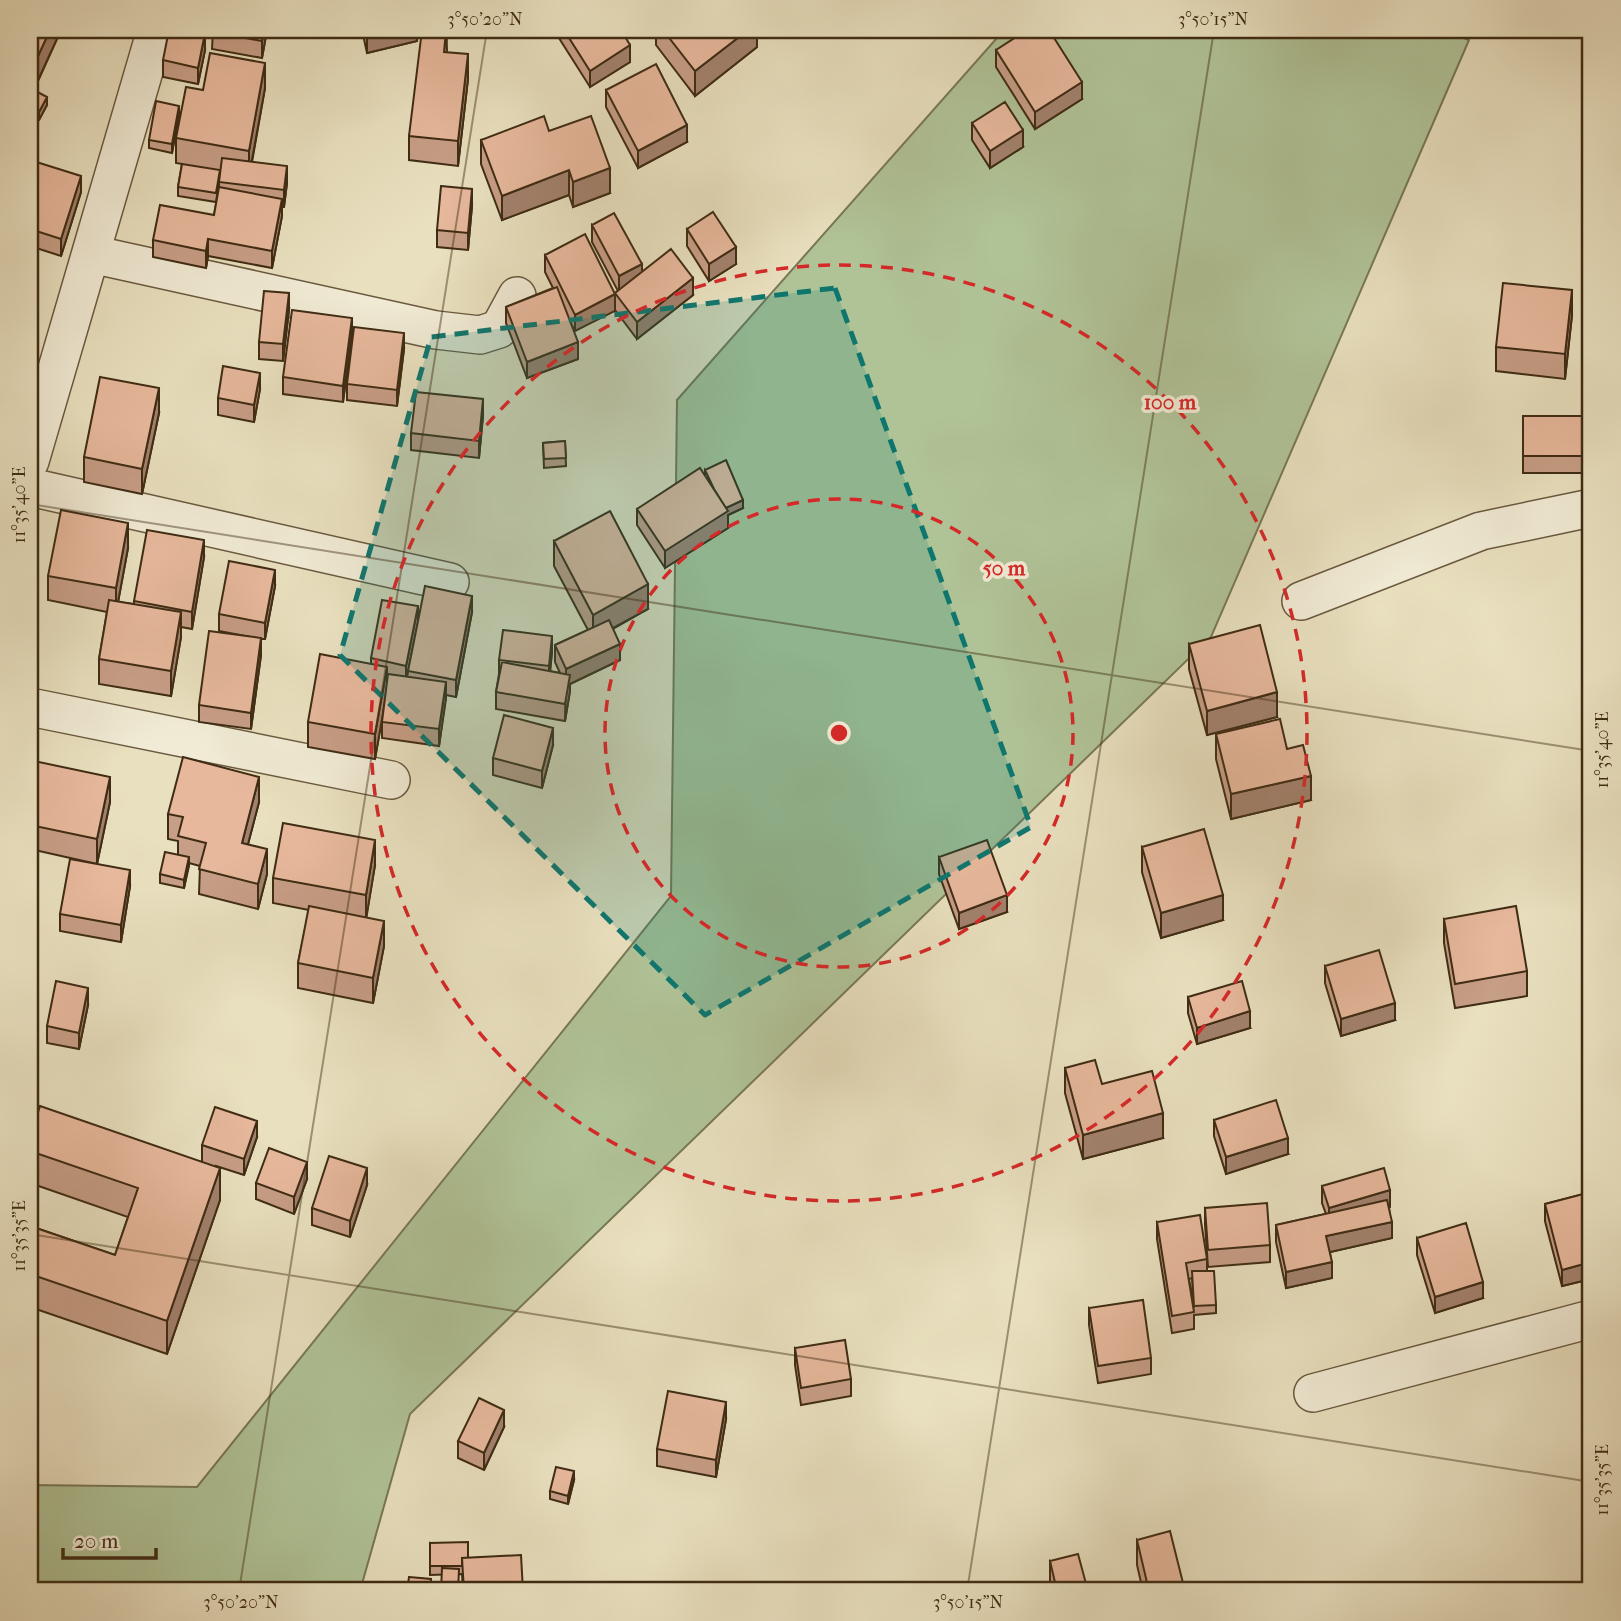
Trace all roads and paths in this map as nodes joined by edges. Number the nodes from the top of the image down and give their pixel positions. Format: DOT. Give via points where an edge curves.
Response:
graph roads {
  1 [pos="156,30"];
  2 [pos="91,254"];
  3 [pos="517,296"];
  4 [pos="30,461"];
  5 [pos="30,487"];
  6 [pos="1591,508"];
  7 [pos="450,582"];
  8 [pos="1301,601"];
  9 [pos="30,707"];
  10 [pos="391,780"];
  11 [pos="1591,1319"];
  12 [pos="1313,1393"];
  1 -- 2 [label="street"];
  2 -- 3 [label="street" via="436,330 480,335 499,329"];
  2 -- 4 [label="street"];
  5 -- 7 [label="street"];
  6 -- 8 [label="street" via="1481,531"];
  9 -- 10 [label="street"];
  11 -- 12 [label="street"];
}
